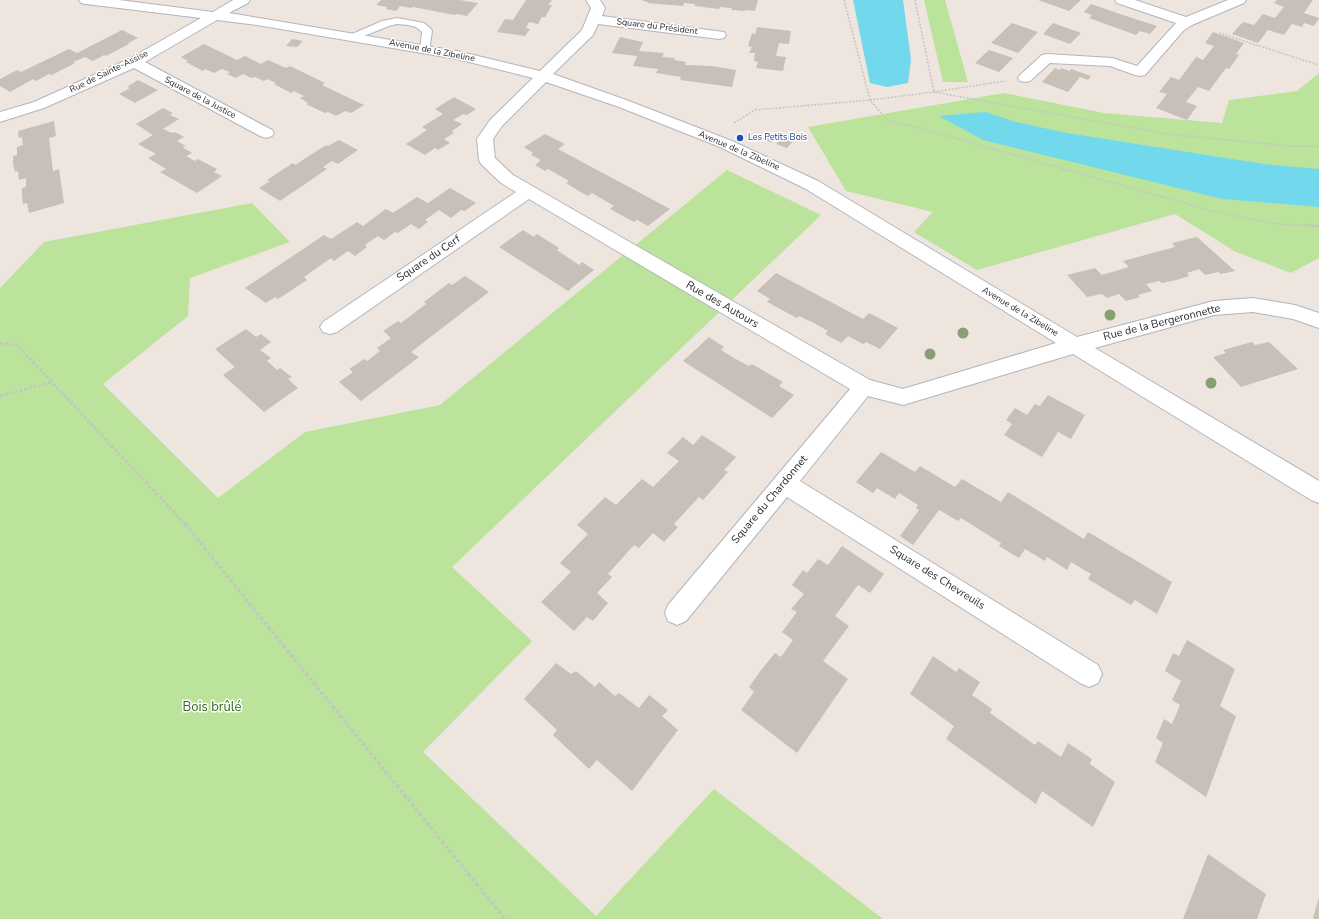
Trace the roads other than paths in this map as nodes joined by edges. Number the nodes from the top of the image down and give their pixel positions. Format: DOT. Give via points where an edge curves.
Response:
graph roads {
  1 [pos="86,0"];
  2 [pos="243,0"];
  3 [pos="593,0"];
  4 [pos="1122,0"];
  5 [pos="1239,0"];
  6 [pos="213,16"];
  7 [pos="594,19"];
  8 [pos="1187,22"];
  9 [pos="720,36"];
  10 [pos="354,37"];
  11 [pos="425,50"];
  12 [pos="134,62"];
  13 [pos="544,76"];
  14 [pos="1025,78"];
  15 [pos="0,117"];
  16 [pos="266,133"];
  17 [pos="528,192"];
  18 [pos="1319,321"];
  19 [pos="330,327"];
  20 [pos="1076,345"];
  21 [pos="864,387"];
  22 [pos="784,483"];
  23 [pos="1319,493"];
  24 [pos="677,612"];
  25 [pos="1089,674"];
  1 -- 6 [label="street, Avenue de la Zibeline"];
  2 -- 6 [label="street, Rue de Sainte-Assise"];
  3 -- 7 [label="street" via="598,8"];
  4 -- 8 [label="street"];
  5 -- 8 [label="street"];
  6 -- 10 [label="street, Avenue de la Zibeline"];
  6 -- 12 [label="street, Rue de Sainte-Assise"];
  7 -- 9 [label="street, Square du Président"];
  7 -- 13 [label="street, Rue des Autours" via="588,32"];
  8 -- 14 [label="street" via="1178,28 1140,72 1112,62 1047,58"];
  10 -- 11 [label="street, Avenue de la Zibeline"];
  10 -- 11 [label="lane" via="386,23 408,22 420,25 427,31"];
  11 -- 13 [label="street, Avenue de la Zibeline"];
  12 -- 15 [label="street, Rue de Sainte-Assise" via="39,105"];
  12 -- 16 [label="street, Square de la Justice"];
  13 -- 17 [label="street, Rue des Autours" via="496,123 485,139 487,160 508,179"];
  13 -- 20 [label="street, Avenue de la Zibeline" via="709,138 812,185"];
  17 -- 19 [label="street, Square du Cerf"];
  17 -- 21 [label="street, Rue des Autours"];
  18 -- 20 [label="street, Rue de la Bergeronnette" via="1295,312 1253,305 1214,308"];
  20 -- 21 [label="street, Rue des Autours" via="903,397"];
  20 -- 23 [label="street, Avenue de la Zibeline"];
  21 -- 22 [label="street, Square du Chardonnet"];
  22 -- 24 [label="street, Square du Chardonnet"];
  22 -- 25 [label="street, Square des Chevreuils"];
}
